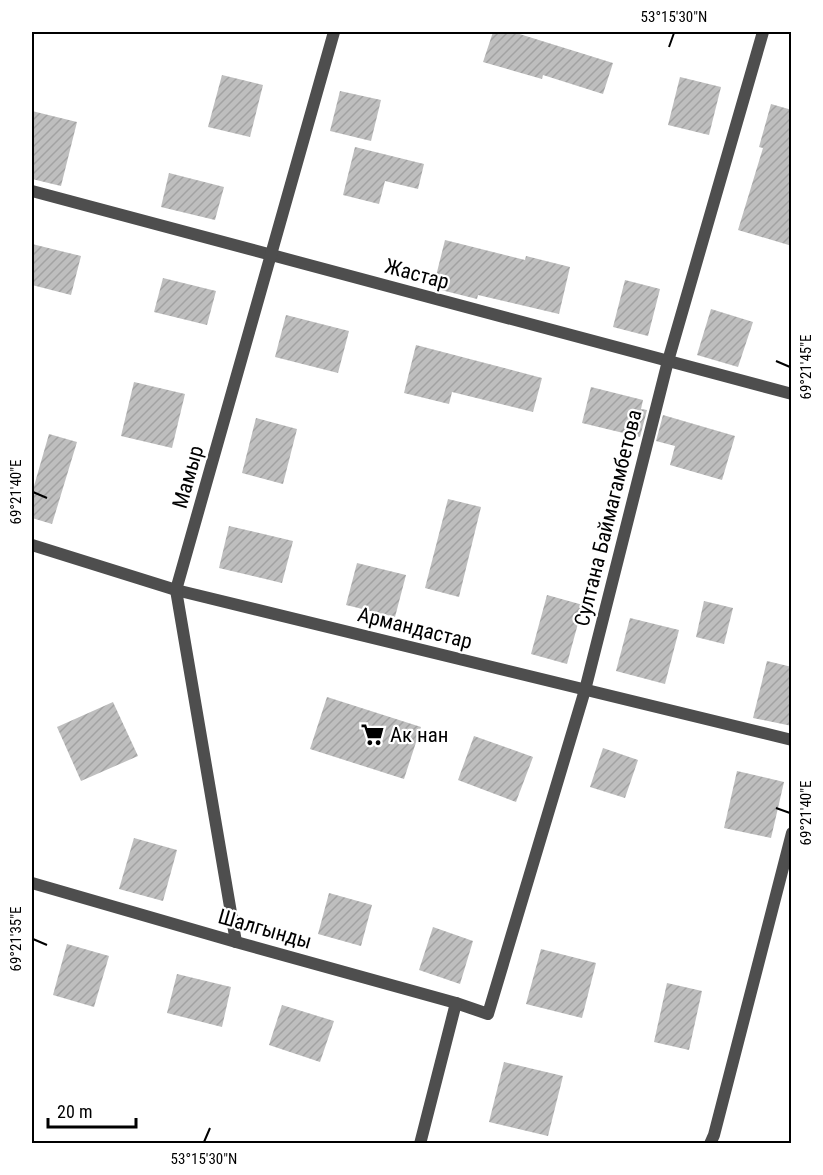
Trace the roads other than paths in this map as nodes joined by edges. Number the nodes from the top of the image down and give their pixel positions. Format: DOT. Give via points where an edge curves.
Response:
graph roads {
  1 [pos="334,32"];
  2 [pos="763,32"];
  3 [pos="32,191"];
  4 [pos="271,255"];
  5 [pos="668,361"];
  6 [pos="792,394"];
  7 [pos="32,545"];
  8 [pos="176,590"];
  9 [pos="585,690"];
  10 [pos="792,740"];
  11 [pos="792,833"];
  12 [pos="32,883"];
  13 [pos="236,942"];
  14 [pos="456,1003"];
  15 [pos="488,1014"];
  16 [pos="420,1143"];
  17 [pos="710,1143"];
  1 -- 4 [label="street, Мамыр"];
  2 -- 5 [label="street, Султана Баймагамбетова"];
  3 -- 4 [label="street, Жастар"];
  4 -- 5 [label="street, Жастар"];
  4 -- 8 [label="street, Мамыр"];
  5 -- 6 [label="street, Жастар"];
  5 -- 9 [label="street, Султана Баймагамбетова"];
  7 -- 8 [label="street, Армандастар"];
  8 -- 9 [label="street, Армандастар"];
  8 -- 13 [label="street, Мамыр"];
  9 -- 10 [label="street, Армандастар"];
  9 -- 15 [label="street, Султана Баймагамбетова"];
  11 -- 17 [label="street"];
  12 -- 13 [label="street, Шалгынды"];
  13 -- 14 [label="street, Шалгынды"];
  14 -- 15 [label="street, Шалгынды"];
  14 -- 16 [label="street"];
}
